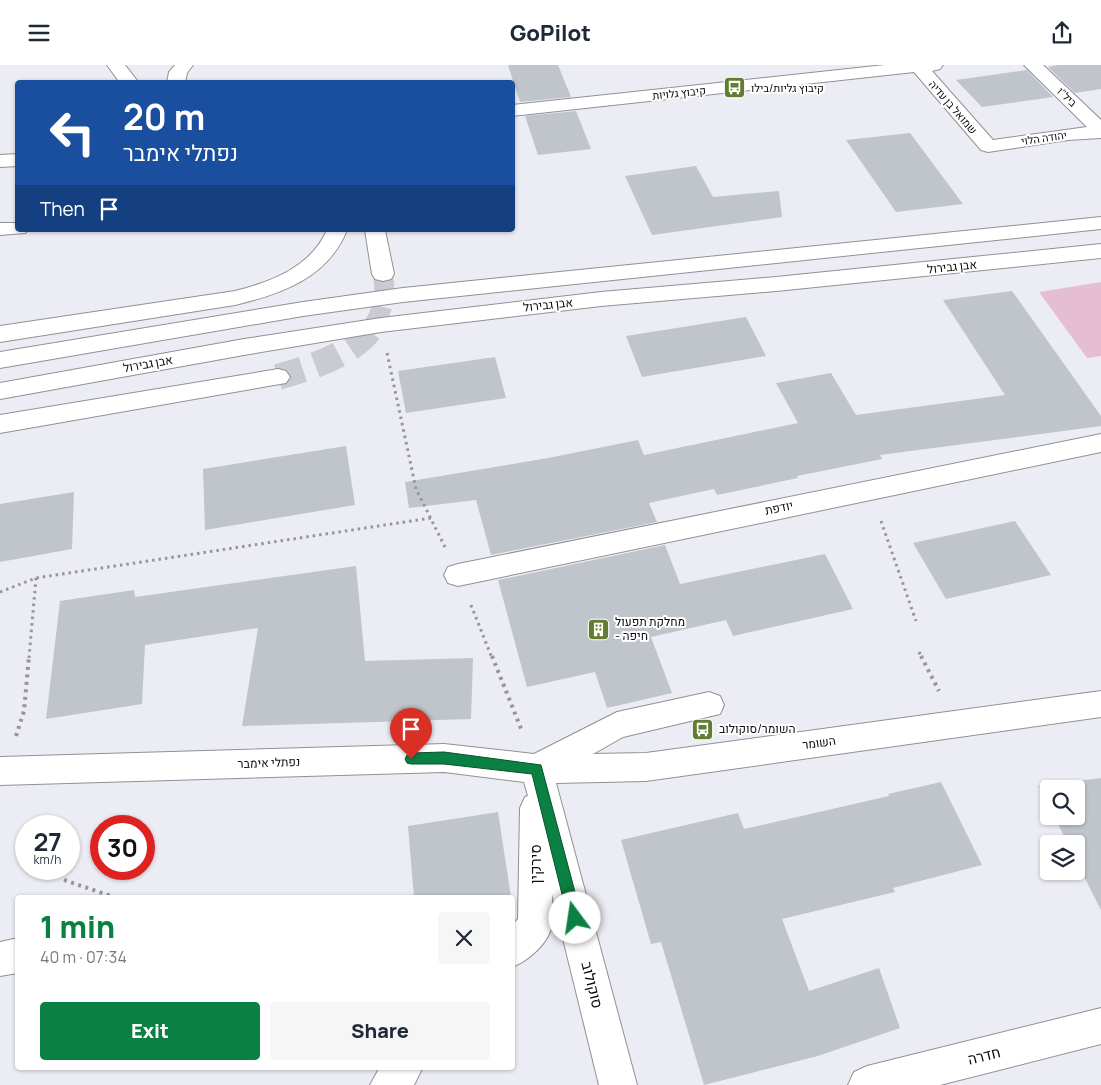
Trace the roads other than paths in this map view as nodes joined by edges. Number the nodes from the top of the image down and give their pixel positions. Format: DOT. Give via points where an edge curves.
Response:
graph roads {
  1 [pos="116,65"];
  2 [pos="184,65"];
  3 [pos="1033,65"];
  4 [pos="926,66"];
  5 [pos="128,80"];
  6 [pos="177,80"];
  7 [pos="515,111"];
  8 [pos="1101,131"];
  9 [pos="988,146"];
  10 [pos="15,160"];
  11 [pos="0,161"];
  12 [pos="1101,223"];
  13 [pos="0,229"];
  14 [pos="15,229"];
  15 [pos="336,232"];
  16 [pos="375,232"];
  17 [pos="1101,251"];
  18 [pos="383,273"];
  19 [pos="0,334"];
  20 [pos="0,360"];
  21 [pos="278,377"];
  22 [pos="0,391"];
  23 [pos="0,424"];
  24 [pos="1101,443"];
  25 [pos="458,575"];
  26 [pos="1101,704"];
  27 [pos="709,705"];
  28 [pos="537,769"];
  29 [pos="3,771"];
  30 [pos="515,947"];
  31 [pos="15,956"];
  32 [pos="0,959"];
  33 [pos="1101,1026"];
  34 [pos="402,1070"];
  35 [pos="389,1085"];
  36 [pos="618,1085"];
  37 [pos="866,1085"];
  1 -- 5 [label="street"];
  2 -- 6 [label="street"];
  3 -- 8 [label="street, ביל\"ו"];
  4 -- 7 [label="street, קיבוץ גלויות"];
  4 -- 9 [label="street, שמואל בן עדיה"];
  8 -- 9 [label="street, יהודה הלוי"];
  10 -- 11 [label="street"];
  12 -- 20 [label="street" via="403,295"];
  13 -- 14 [label="street"];
  15 -- 19 [label="street" via="317,261 293,279 264,291"];
  16 -- 18 [label="street"];
  17 -- 22 [label="street, אבן גבירול" via="601,299 391,324"];
  21 -- 23 [label="street"];
  24 -- 25 [label="street, יודפת"];
  26 -- 28 [label="street, השומר" via="688,762 600,769"];
  27 -- 28 [label="street" via="617,725"];
  28 -- 29 [label="street, נפתלי אימבר" via="444,758"];
  28 -- 30 [label="street, סירקין" via="536,926"];
  28 -- 36 [label="street, סוקולוב"];
  31 -- 32 [label="street"];
  33 -- 37 [label="street, חדרה"];
  34 -- 35 [label="street"];
}
